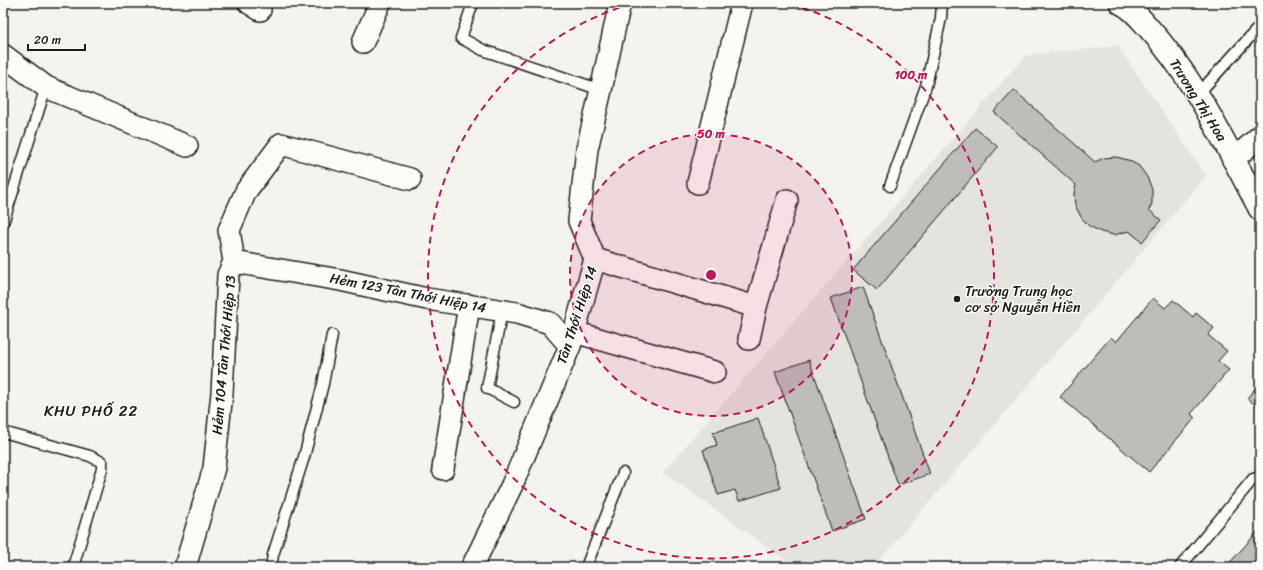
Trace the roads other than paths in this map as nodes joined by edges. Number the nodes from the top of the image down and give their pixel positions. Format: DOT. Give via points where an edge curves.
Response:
graph roads {
  1 [pos="380,3"];
  2 [pos="473,3"];
  3 [pos="620,3"];
  4 [pos="742,3"];
  5 [pos="942,3"];
  6 [pos="1127,4"];
  7 [pos="1260,26"];
  8 [pos="364,42"];
  9 [pos="3,55"];
  10 [pos="46,86"];
  11 [pos="602,90"];
  12 [pos="1198,94"];
  13 [pos="1260,136"];
  14 [pos="187,146"];
  15 [pos="1233,160"];
  16 [pos="410,179"];
  17 [pos="698,183"];
  18 [pos="890,186"];
  19 [pos="787,200"];
  20 [pos="1260,209"];
  21 [pos="3,223"];
  22 [pos="595,259"];
  23 [pos="234,262"];
  24 [pos="469,305"];
  25 [pos="756,307"];
  26 [pos="502,311"];
  27 [pos="332,335"];
  28 [pos="572,339"];
  29 [pos="748,339"];
  30 [pos="715,372"];
  31 [pos="514,402"];
  32 [pos="3,432"];
  33 [pos="443,469"];
  34 [pos="623,473"];
  35 [pos="1260,477"];
  36 [pos="73,567"];
  37 [pos="185,567"];
  38 [pos="271,567"];
  39 [pos="472,567"];
  40 [pos="586,567"];
  41 [pos="1180,567"];
  1 -- 8 [label="street"];
  2 -- 11 [label="lane" via="461,38 483,50"];
  3 -- 11 [label="street, Tân Thới Hiệp 14"];
  4 -- 17 [label="street"];
  5 -- 18 [label="lane" via="926,86"];
  6 -- 12 [label="street, Trương Thị Hoa" via="1158,37"];
  7 -- 12 [label="lane"];
  9 -- 10 [label="street"];
  10 -- 14 [label="street"];
  10 -- 21 [label="lane"];
  11 -- 22 [label="street, Tân Thới Hiệp 14" via="587,149 579,221"];
  12 -- 15 [label="street, Trương Thị Hoa"];
  13 -- 15 [label="street"];
  15 -- 20 [label="street, Trương Thị Hoa"];
  16 -- 23 [label="street, Hẻm 104 Tân Thới Hiệp 13" via="281,144 246,191 229,230"];
  19 -- 25 [label="street"];
  22 -- 25 [label="street"];
  22 -- 28 [label="street, Tân Thới Hiệp 14"];
  23 -- 24 [label="street, Hẻm 123 Tân Thới Hiệp 14"];
  23 -- 37 [label="street, Hẻm 104 Tân Thới Hiệp 13" via="228,275 222,393 214,468"];
  24 -- 26 [label="street, Hẻm 123 Tân Thới Hiệp 14"];
  24 -- 33 [label="street"];
  25 -- 29 [label="street"];
  26 -- 28 [label="street, Hẻm 123 Tân Thới Hiệp 14" via="550,323"];
  26 -- 31 [label="lane" via="487,388"];
  27 -- 38 [label="lane" via="323,384 304,457"];
  28 -- 30 [label="street"];
  28 -- 39 [label="street, Tân Thới Hiệp 14" via="512,485"];
  32 -- 36 [label="lane" via="90,456 102,462"];
  34 -- 40 [label="lane"];
  35 -- 41 [label="lane" via="1253,479"];
}
